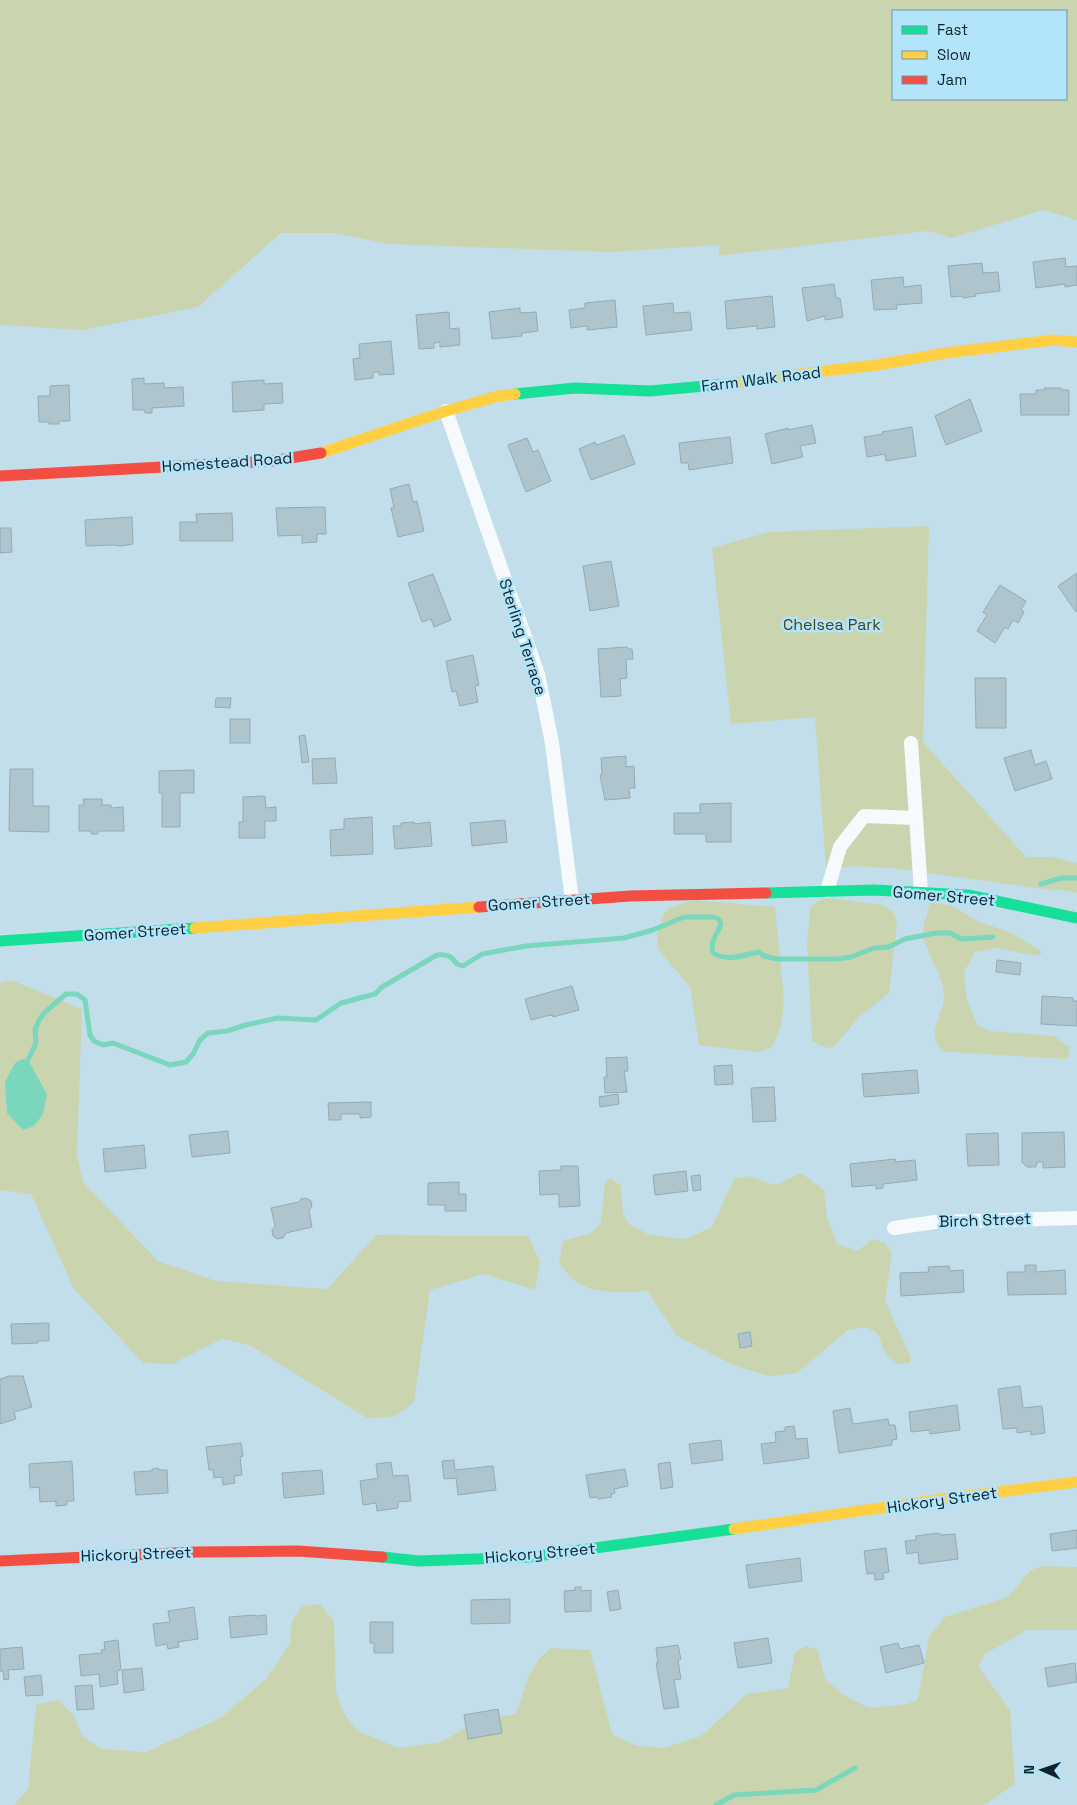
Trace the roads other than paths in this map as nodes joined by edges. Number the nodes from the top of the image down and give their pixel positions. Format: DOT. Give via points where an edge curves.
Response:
graph roads {
  1 [pos="1077,342"];
  2 [pos="446,411"];
  3 [pos="0,476"];
  4 [pos="911,743"];
  5 [pos="916,818"];
  6 [pos="827,891"];
  7 [pos="921,892"];
  8 [pos="572,900"];
  9 [pos="1077,918"];
  10 [pos="0,941"];
  11 [pos="1077,1218"];
  12 [pos="894,1228"];
  13 [pos="1077,1482"];
  14 [pos="0,1560"];
  1 -- 2 [label="street, Farm Walk Road" via="1053,340 946,353 877,366 728,385 650,391 576,388 498,396"];
  2 -- 3 [label="street, Homestead Road" via="328,452 272,461"];
  2 -- 8 [label="street, Sterling Terrace" via="538,674 552,743"];
  4 -- 5 [label="street"];
  5 -- 6 [label="street" via="864,816 840,847"];
  5 -- 7 [label="street"];
  6 -- 7 [label="street, Gomer Street"];
  6 -- 8 [label="street, Gomer Street"];
  7 -- 9 [label="street, Gomer Street" via="968,895"];
  8 -- 10 [label="street, Gomer Street"];
  11 -- 12 [label="street, Birch Street" via="935,1222"];
  13 -- 14 [label="street, Hickory Street" via="529,1557 419,1561 298,1551"];
}
